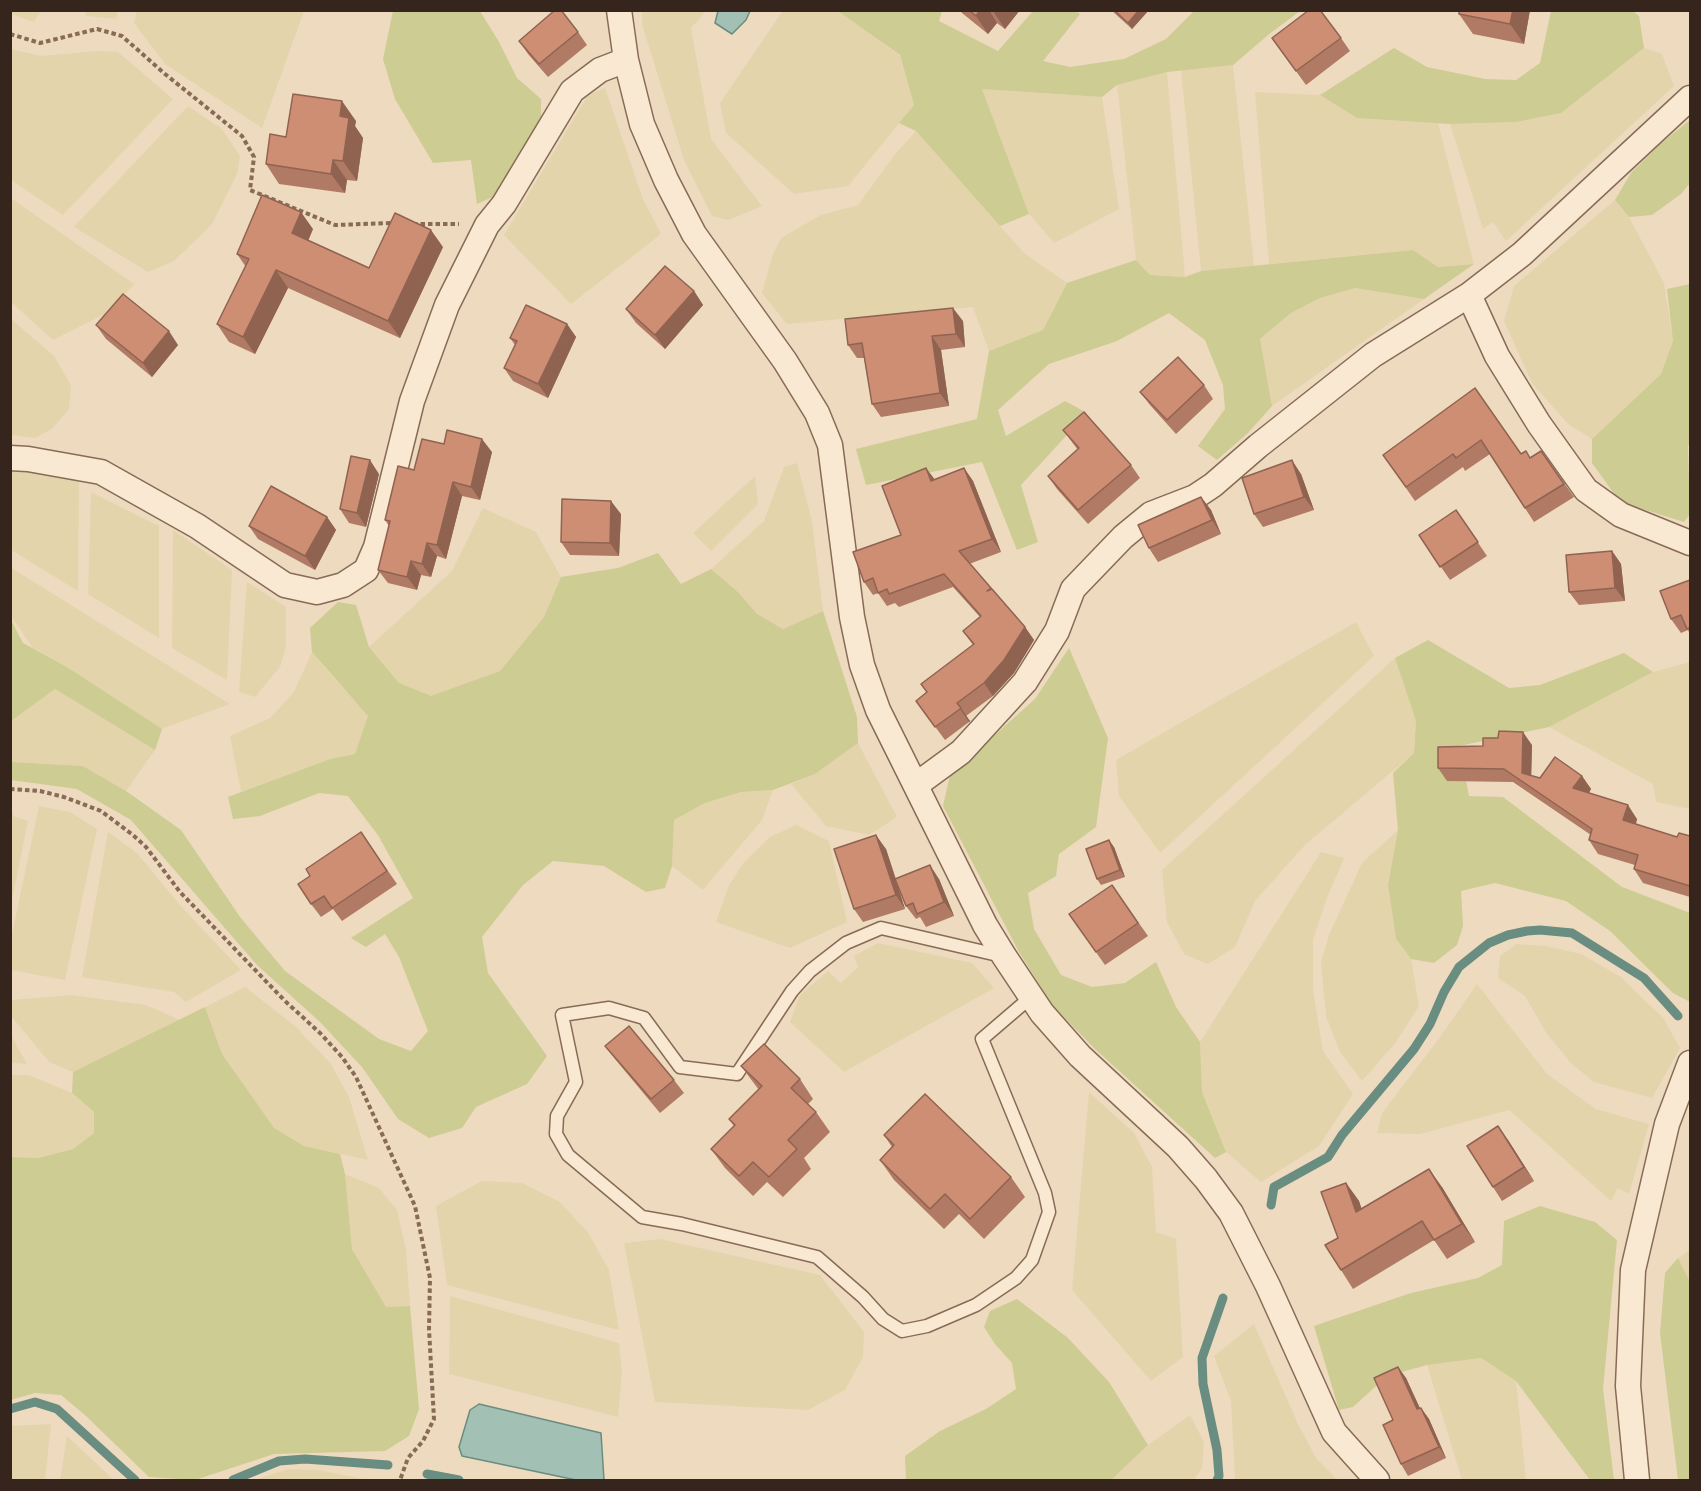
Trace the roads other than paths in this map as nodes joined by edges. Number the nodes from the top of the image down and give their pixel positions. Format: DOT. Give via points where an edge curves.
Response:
graph roads {
  1 [pos="619,10"];
  2 [pos="626,60"];
  3 [pos="1690,98"];
  4 [pos="1469,295"];
  5 [pos="10,458"];
  6 [pos="1690,543"];
  7 [pos="916,785"];
  8 [pos="1004,956"];
  9 [pos="1031,997"];
  10 [pos="1690,1063"];
  11 [pos="1377,1480"];
  12 [pos="1637,1480"];
  1 -- 2 [label="street"];
  2 -- 5 [label="street" via="600,70 572,91 504,204 487,225 447,305 412,401 376,547 366,570 343,585 317,592 285,585 197,526 100,472"];
  2 -- 7 [label="street" via="642,124 694,234 785,361 817,413 830,445 861,665 878,710"];
  3 -- 4 [label="street" via="1522,254"];
  4 -- 6 [label="street" via="1497,356 1586,490 1621,515"];
  4 -- 7 [label="street" via="1374,355 1213,485 1195,497 1151,514 1123,537 1073,588 1057,631 1025,682 961,752"];
  7 -- 8 [label="street"];
  8 -- 9 [label="street"];
  8 -- 9 [label="lane" via="881,928 846,943 792,991 737,1074 680,1067 644,1018 609,1008 562,1015 576,1082 557,1116 556,1134 568,1155 642,1217 817,1257 892,1325 902,1331 927,1326 976,1305 1016,1278 1032,1260 1049,1212 1045,1193 982,1039"];
  9 -- 11 [label="street" via="1080,1056 1178,1147 1206,1179 1230,1213 1268,1286 1334,1432"];
  10 -- 12 [label="street" via="1667,1124 1633,1270 1628,1386"];
}
